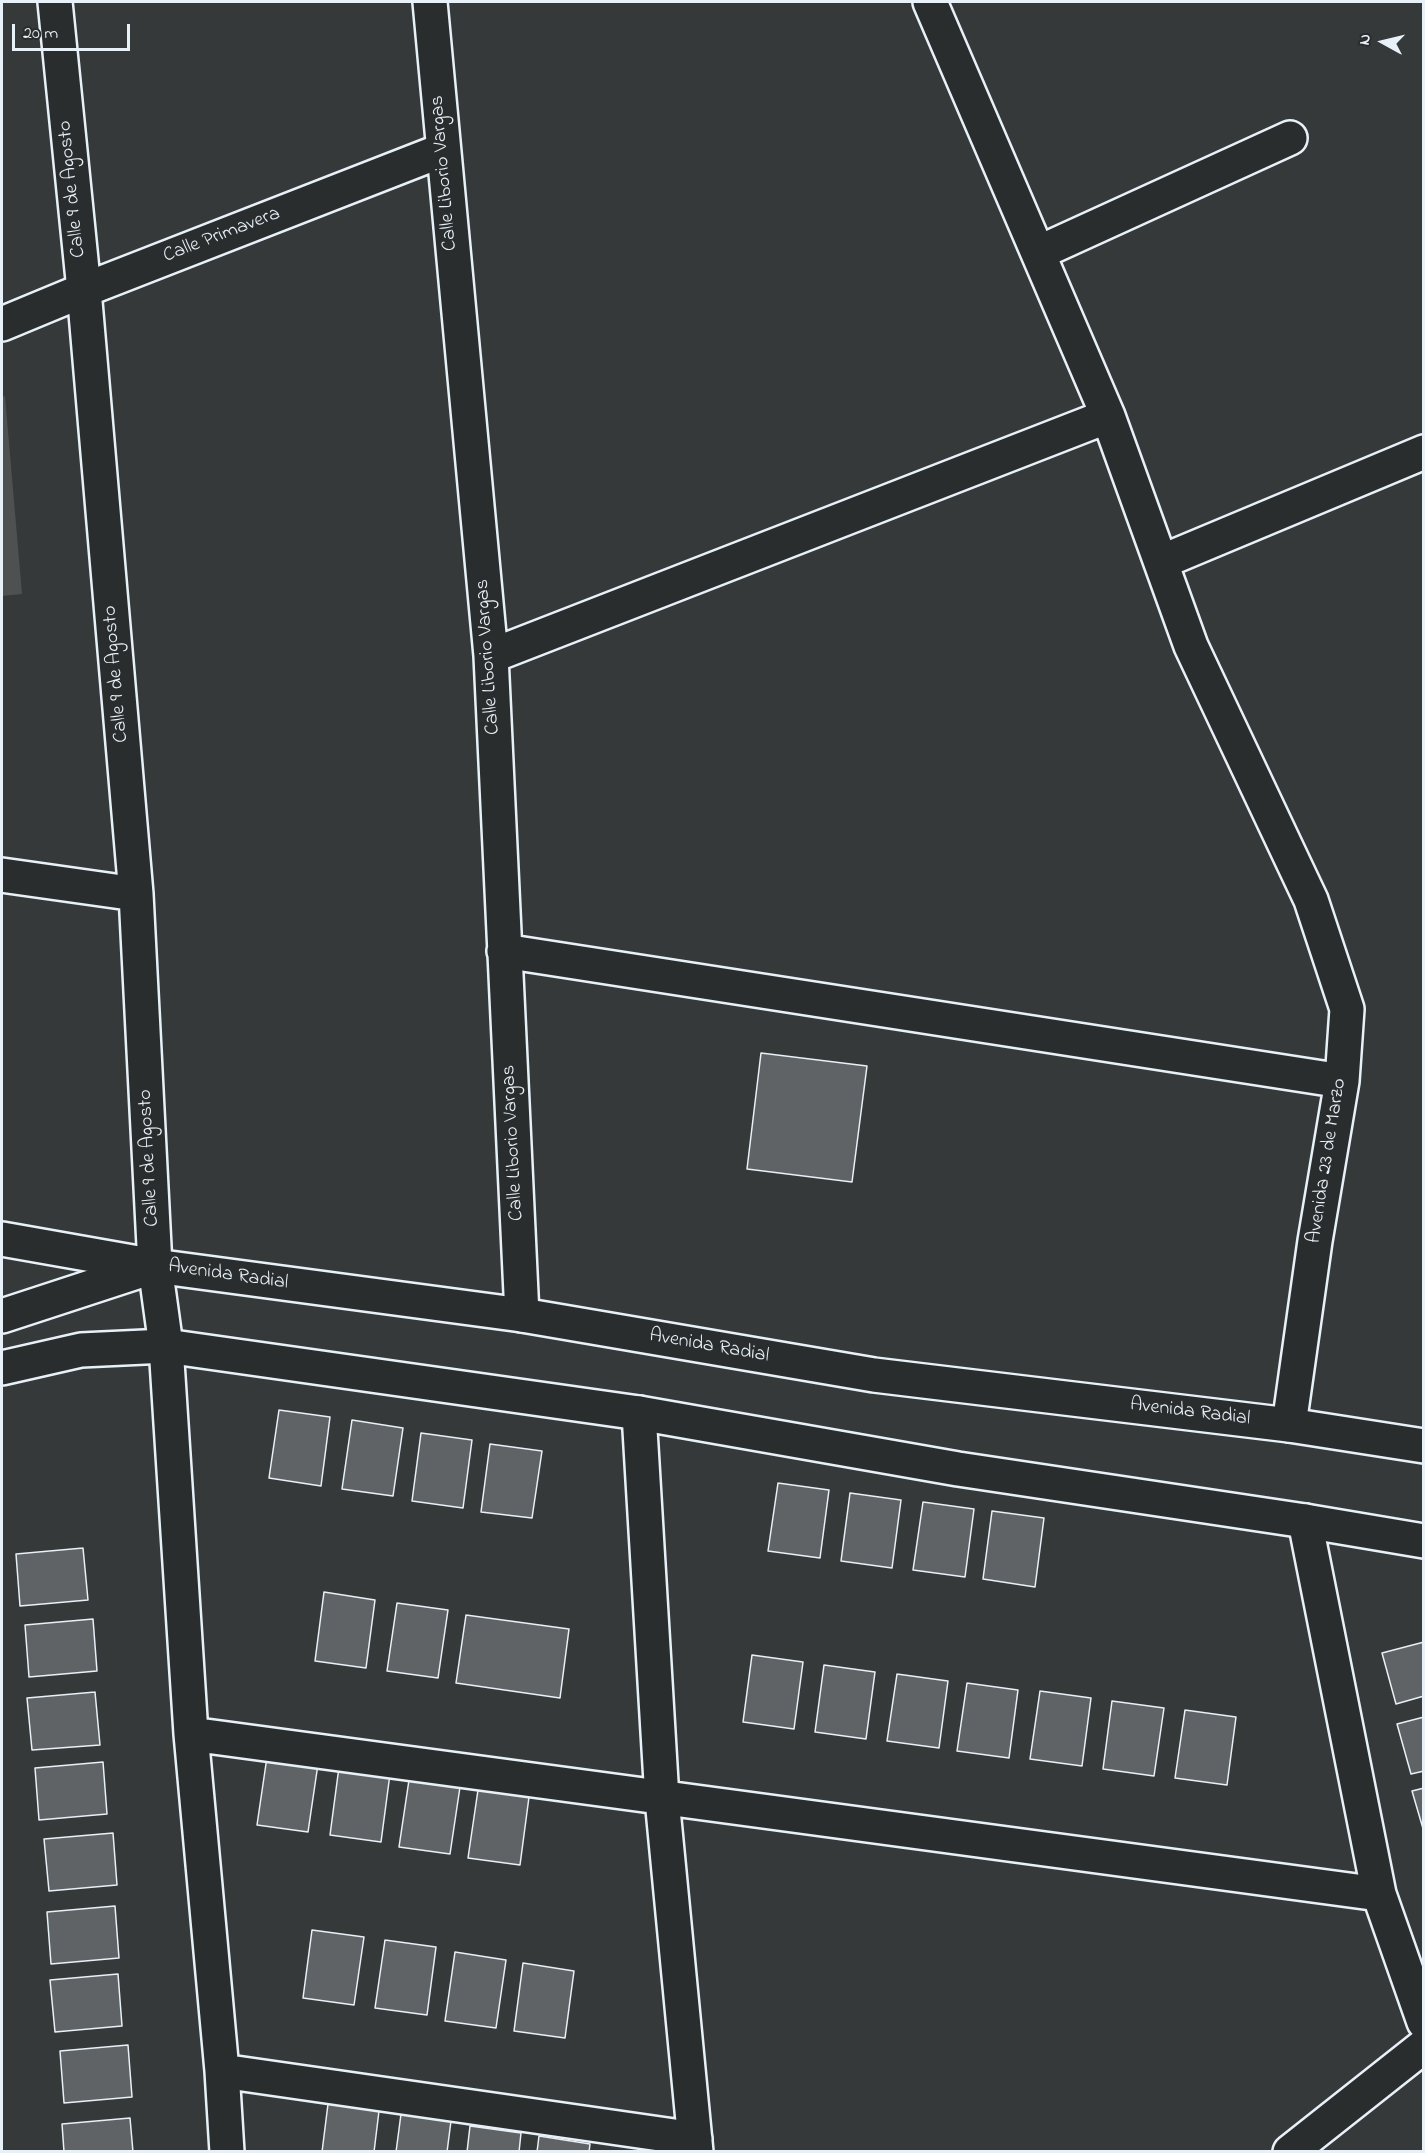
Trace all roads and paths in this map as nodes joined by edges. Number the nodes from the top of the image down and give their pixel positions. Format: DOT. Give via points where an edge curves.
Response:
graph roads {
  1 [pos="55,2"];
  2 [pos="430,2"];
  3 [pos="930,2"];
  4 [pos="1290,138"];
  5 [pos="443,150"];
  6 [pos="1038,253"];
  7 [pos="84,290"];
  8 [pos="2,324"];
  9 [pos="1108,416"];
  10 [pos="1424,452"];
  11 [pos="1161,562"];
  12 [pos="491,656"];
  13 [pos="2,875"];
  14 [pos="136,894"];
  15 [pos="504,951"];
  16 [pos="1342,1081"];
  17 [pos="2,1239"];
  18 [pos="155,1266"];
  19 [pos="522,1315"];
  20 [pos="2,1316"];
  21 [pos="166,1346"];
  22 [pos="2,1368"];
  23 [pos="639,1413"];
  24 [pos="1289,1425"];
  25 [pos="1424,1446"];
  26 [pos="1305,1521"];
  27 [pos="1424,1541"];
  28 [pos="190,1734"];
  29 [pos="662,1799"];
  30 [pos="1379,1894"];
  31 [pos="1424,2022"];
  32 [pos="1424,2046"];
  33 [pos="222,2071"];
  34 [pos="695,2145"];
  35 [pos="227,2151"];
  36 [pos="1290,2151"];
  1 -- 7 [label="street, Calle 9 de Agosto"];
  2 -- 5 [label="street, Calle Liborio Vargas"];
  3 -- 6 [label="street, Avenida 23 de Marzo"];
  4 -- 6 [label="street"];
  5 -- 7 [label="street, Calle Primavera"];
  5 -- 12 [label="street, Calle Liborio Vargas"];
  6 -- 9 [label="street, Avenida 23 de Marzo"];
  7 -- 8 [label="street, Calle Primavera"];
  7 -- 14 [label="street, Calle 9 de Agosto"];
  9 -- 11 [label="street, Avenida 23 de Marzo"];
  9 -- 12 [label="street"];
  10 -- 11 [label="street"];
  11 -- 16 [label="street, Avenida 23 de Marzo" via="1191,646 1311,900 1347,1009"];
  12 -- 15 [label="street, Calle Liborio Vargas"];
  13 -- 14 [label="street"];
  14 -- 18 [label="street, Calle 9 de Agosto"];
  15 -- 16 [label="street"];
  15 -- 19 [label="street, Calle Liborio Vargas"];
  16 -- 24 [label="street, Avenida 23 de Marzo"];
  17 -- 18 [label="street"];
  18 -- 19 [label="street, Avenida Radial"];
  18 -- 20 [label="street, Avenida Radial"];
  18 -- 21 [label="street, Calle 9 de Agosto"];
  19 -- 24 [label="street, Avenida Radial" via="874,1375"];
  21 -- 22 [label="street" via="81,1350"];
  21 -- 23 [label="street"];
  21 -- 28 [label="street, Calle 9 de Agosto"];
  23 -- 26 [label="street" via="958,1469"];
  23 -- 29 [label="street"];
  24 -- 25 [label="street, Avenida Radial"];
  26 -- 27 [label="street"];
  26 -- 30 [label="street"];
  28 -- 29 [label="street"];
  28 -- 33 [label="street, Calle 9 de Agosto"];
  29 -- 30 [label="street"];
  29 -- 34 [label="street"];
  30 -- 31 [label="street"];
  32 -- 36 [label="street"];
  33 -- 34 [label="street"];
  33 -- 35 [label="street, Calle 9 de Agosto"];
}
